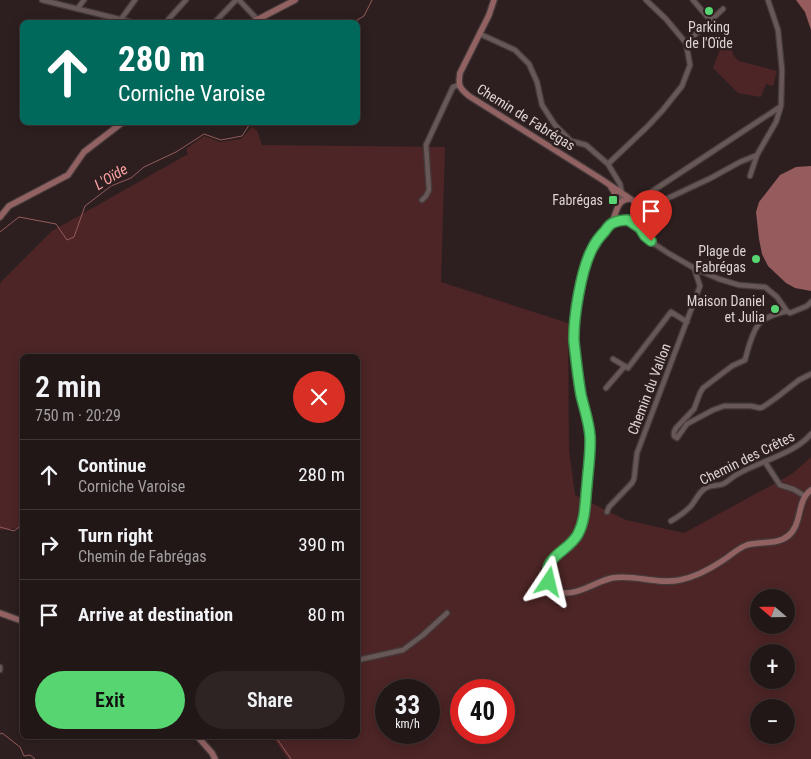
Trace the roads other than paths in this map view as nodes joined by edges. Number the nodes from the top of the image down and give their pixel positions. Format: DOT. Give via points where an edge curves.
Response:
graph roads {
  1 [pos="42,0"];
  2 [pos="84,0"];
  3 [pos="135,0"];
  4 [pos="238,0"];
  5 [pos="295,0"];
  6 [pos="494,0"];
  7 [pos="646,0"];
  8 [pos="693,0"];
  9 [pos="768,0"];
  10 [pos="184,1"];
  11 [pos="78,8"];
  12 [pos="723,9"];
  13 [pos="117,20"];
  14 [pos="121,20"];
  15 [pos="168,20"];
  16 [pos="217,20"];
  17 [pos="255,20"];
  18 [pos="258,20"];
  19 [pos="711,21"];
  20 [pos="480,34"];
  21 [pos="686,43"];
  22 [pos="459,84"];
  23 [pos="781,106"];
  24 [pos="119,125"];
  25 [pos="757,155"];
  26 [pos="608,164"];
  27 [pos="750,176"];
  28 [pos="610,185"];
  29 [pos="622,193"];
  30 [pos="422,200"];
  31 [pos="635,200"];
  32 [pos="619,206"];
  33 [pos="637,215"];
  34 [pos="0,217"];
  35 [pos="626,220"];
  36 [pos="612,223"];
  37 [pos="640,228"];
  38 [pos="694,268"];
  39 [pos="811,302"];
  40 [pos="788,312"];
  41 [pos="687,322"];
  42 [pos="613,359"];
  43 [pos="625,366"];
  44 [pos="811,374"];
  45 [pos="606,388"];
  46 [pos="811,434"];
  47 [pos="766,462"];
  48 [pos="811,490"];
  49 [pos="805,496"];
  50 [pos="607,512"];
  51 [pos="671,521"];
  52 [pos="0,613"];
  53 [pos="447,613"];
  54 [pos="20,620"];
  55 [pos="360,660"];
  56 [pos="200,739"];
  57 [pos="215,759"];
  1 -- 11 [label="street"];
  2 -- 11 [label="street"];
  3 -- 14 [label="street"];
  4 -- 16 [label="street"];
  4 -- 17 [label="street"];
  5 -- 18 [label="street"];
  6 -- 20 [label="street, Chemin de Fabrégas"];
  7 -- 21 [label="street"];
  8 -- 19 [label="street"];
  9 -- 23 [label="street" via="778,30"];
  10 -- 15 [label="street"];
  11 -- 13 [label="street"];
  12 -- 19 [label="street"];
  19 -- 21 [label="street"];
  20 -- 22 [label="street, Chemin de Fabrégas" via="460,72"];
  20 -- 26 [label="street" via="515,50 529,64 542,105 555,125 571,141 586,145"];
  21 -- 26 [label="street" via="690,65 682,86 648,126"];
  22 -- 28 [label="street, Chemin de Fabrégas" via="469,96"];
  22 -- 30 [label="street" via="453,87 426,145 428,190"];
  23 -- 25 [label="street" via="776,122"];
  23 -- 31 [label="street"];
  24 -- 34 [label="street" via="84,152 68,175 9,206"];
  25 -- 27 [label="street"];
  25 -- 31 [label="street" via="662,201"];
  26 -- 29 [label="street"];
  28 -- 29 [label="street, Chemin de Fabrégas"];
  28 -- 32 [label="street"];
  29 -- 31 [label="street, Chemin de Fabrégas"];
  29 -- 32 [label="street"];
  31 -- 32 [label="street" via="624,200"];
  31 -- 33 [label="street"];
  32 -- 35 [label="street" via="619,215"];
  32 -- 36 [label="street"];
  33 -- 35 [label="street"];
  33 -- 37 [label="street"];
  35 -- 36 [label="street"];
  35 -- 37 [label="street"];
  36 -- 49 [label="street" via="600,236 587,260 574,321 578,380 590,435 584,516 578,536 549,564 549,582 558,592 569,593 619,577 669,581 694,576 743,547 786,538 796,527"];
  37 -- 38 [label="street" via="653,243"];
  38 -- 40 [label="street" via="739,285 765,287"];
  38 -- 41 [label="street, Chemin du Vallon" via="700,286"];
  39 -- 40 [label="street"];
  40 -- 44 [label="street" via="758,324 745,360 703,388 694,409 676,428 674,436 678,438 687,424 724,406 763,407"];
  41 -- 43 [label="street" via="671,312 628,368"];
  41 -- 50 [label="street, Chemin du Vallon" via="637,453 634,479"];
  42 -- 43 [label="street"];
  43 -- 45 [label="street"];
  46 -- 47 [label="street, Chemin des Crêtes" via="800,445"];
  47 -- 49 [label="street" via="780,485"];
  47 -- 51 [label="street, Chemin des Crêtes" via="736,474 724,484 707,487 682,515"];
  48 -- 49 [label="street"];
  52 -- 54 [label="street"];
  53 -- 55 [label="street" via="403,650"];
  56 -- 57 [label="street"];
}
